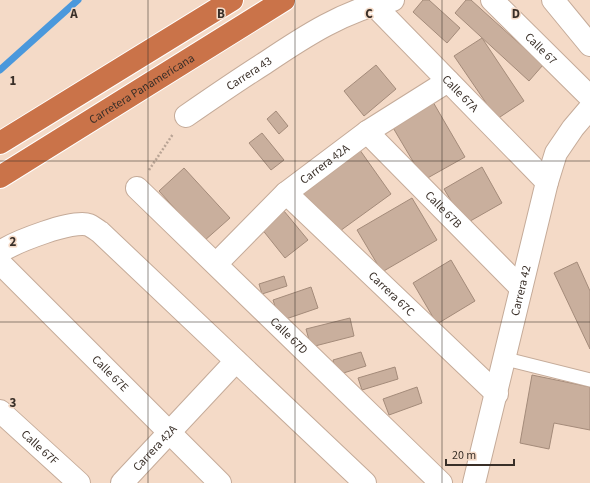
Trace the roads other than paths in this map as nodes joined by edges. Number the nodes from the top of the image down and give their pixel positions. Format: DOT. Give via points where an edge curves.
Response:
graph roads {
  1 [pos="232,0"];
  2 [pos="284,0"];
  3 [pos="492,0"];
  4 [pos="553,0"];
  5 [pos="383,2"];
  6 [pos="590,45"];
  7 [pos="448,81"];
  8 [pos="590,97"];
  9 [pos="590,108"];
  10 [pos="186,116"];
  11 [pos="367,132"];
  12 [pos="0,143"];
  13 [pos="0,177"];
  14 [pos="547,182"];
  15 [pos="137,188"];
  16 [pos="286,193"];
  17 [pos="0,252"];
  18 [pos="0,263"];
  19 [pos="216,264"];
  20 [pos="521,288"];
  21 [pos="506,358"];
  22 [pos="236,361"];
  23 [pos="590,380"];
  24 [pos="497,394"];
  25 [pos="0,412"];
  26 [pos="170,433"];
  27 [pos="79,483"];
  28 [pos="122,483"];
  29 [pos="220,483"];
  30 [pos="365,483"];
  31 [pos="441,483"];
  32 [pos="474,483"];
  1 -- 12 [label="highway"];
  2 -- 13 [label="highway, Carretera Panamericana"];
  3 -- 8 [label="street, Calle 67"];
  4 -- 6 [label="street"];
  5 -- 7 [label="street, Calle 67A"];
  5 -- 10 [label="street, Carrera 43" via="339,18 308,34"];
  7 -- 11 [label="street, Carrera 42A"];
  7 -- 14 [label="street, Calle 67A"];
  9 -- 14 [label="street, Carrera 42" via="556,153"];
  11 -- 16 [label="street, Carrera 42A"];
  11 -- 20 [label="street, Calle 67B"];
  14 -- 20 [label="street, Carrera 42"];
  15 -- 19 [label="street, Calle 67D"];
  16 -- 19 [label="street, Carrera 42A"];
  16 -- 24 [label="street, Carrera 67C"];
  17 -- 22 [label="street" via="13,243 75,224 89,225 100,232"];
  18 -- 26 [label="street, Calle 67E"];
  19 -- 31 [label="street, Calle 67D"];
  20 -- 21 [label="street, Carrera 42"];
  21 -- 23 [label="lane"];
  21 -- 24 [label="street, Carrera 42"];
  22 -- 26 [label="street, Carrera 42A"];
  22 -- 30 [label="street"];
  24 -- 32 [label="street, Carrera 42"];
  25 -- 27 [label="street, Calle 67F"];
  26 -- 28 [label="street, Carrera 42A"];
  26 -- 29 [label="street, Calle 67E"];
}
